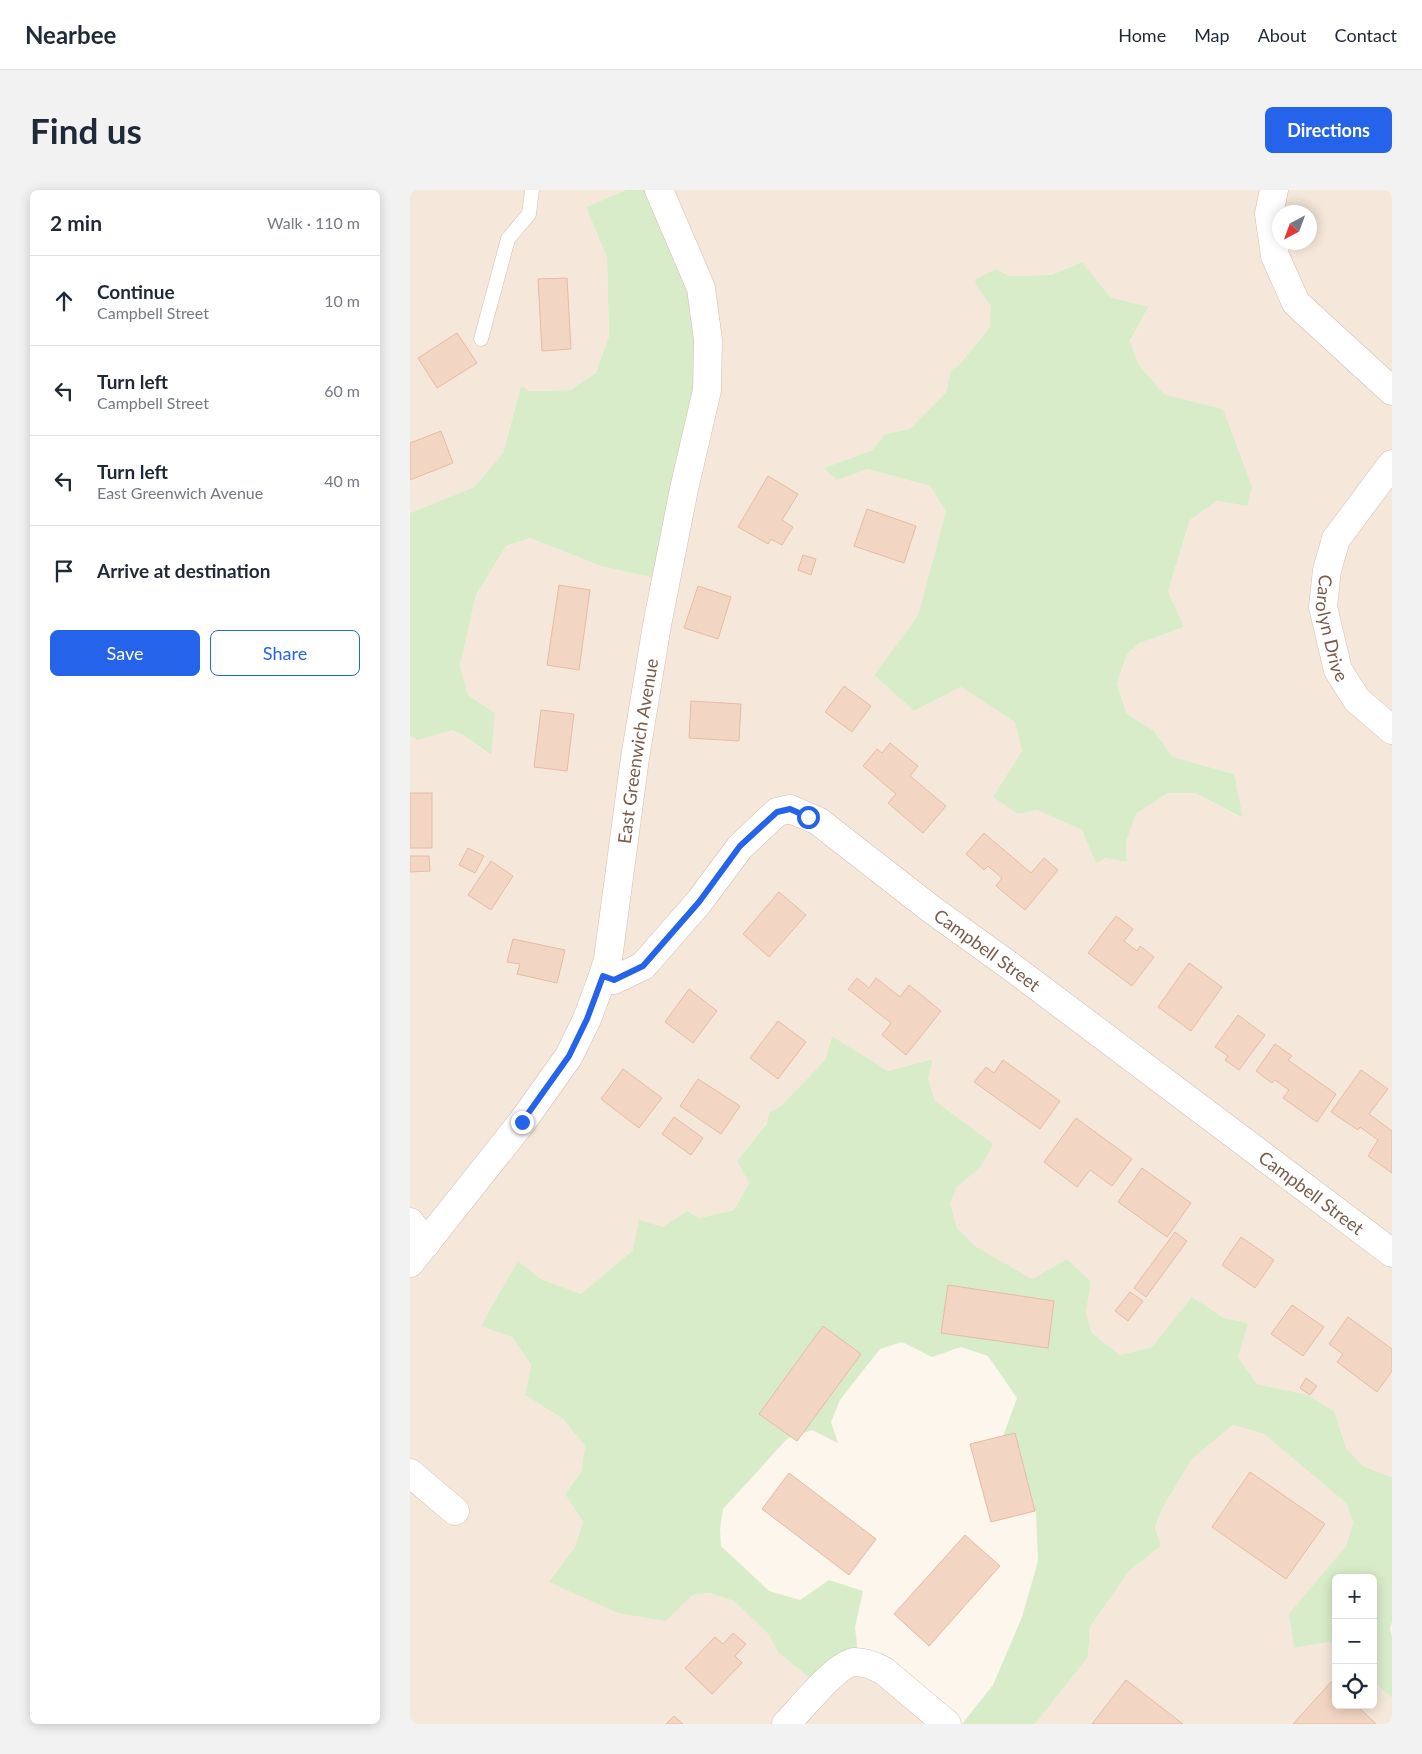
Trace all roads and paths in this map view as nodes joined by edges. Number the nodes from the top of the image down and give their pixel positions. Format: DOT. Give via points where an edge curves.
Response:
graph roads {
  1 [pos="532,190"];
  2 [pos="659,190"];
  3 [pos="1274,190"];
  4 [pos="481,339"];
  5 [pos="1392,391"];
  6 [pos="1392,464"];
  7 [pos="1392,730"];
  8 [pos="603,976"];
  9 [pos="410,1222"];
  10 [pos="1392,1252"];
  11 [pos="418,1254"];
  12 [pos="410,1473"];
  13 [pos="455,1511"];
  14 [pos="786,1724"];
  15 [pos="947,1724"];
  1 -- 4 [label="lane" via="529,214 508,238"];
  2 -- 8 [label="street, East Greenwich Avenue" via="701,288 708,340 707,390 657,625"];
  3 -- 5 [label="street" via="1269,214 1275,256 1296,303"];
  6 -- 7 [label="street, Carolyn Drive" via="1336,540 1327,570 1323,606 1338,670 1357,700"];
  8 -- 10 [label="street, Campbell Street" via="614,980 643,966 699,902 740,846 777,812 790,809 818,821"];
  8 -- 11 [label="street, East Greenwich Avenue" via="569,1056 522,1122"];
  9 -- 11 [label="street"];
  12 -- 13 [label="street"];
  14 -- 15 [label="street" via="842,1666 853,1662 874,1665 884,1671"];
}
